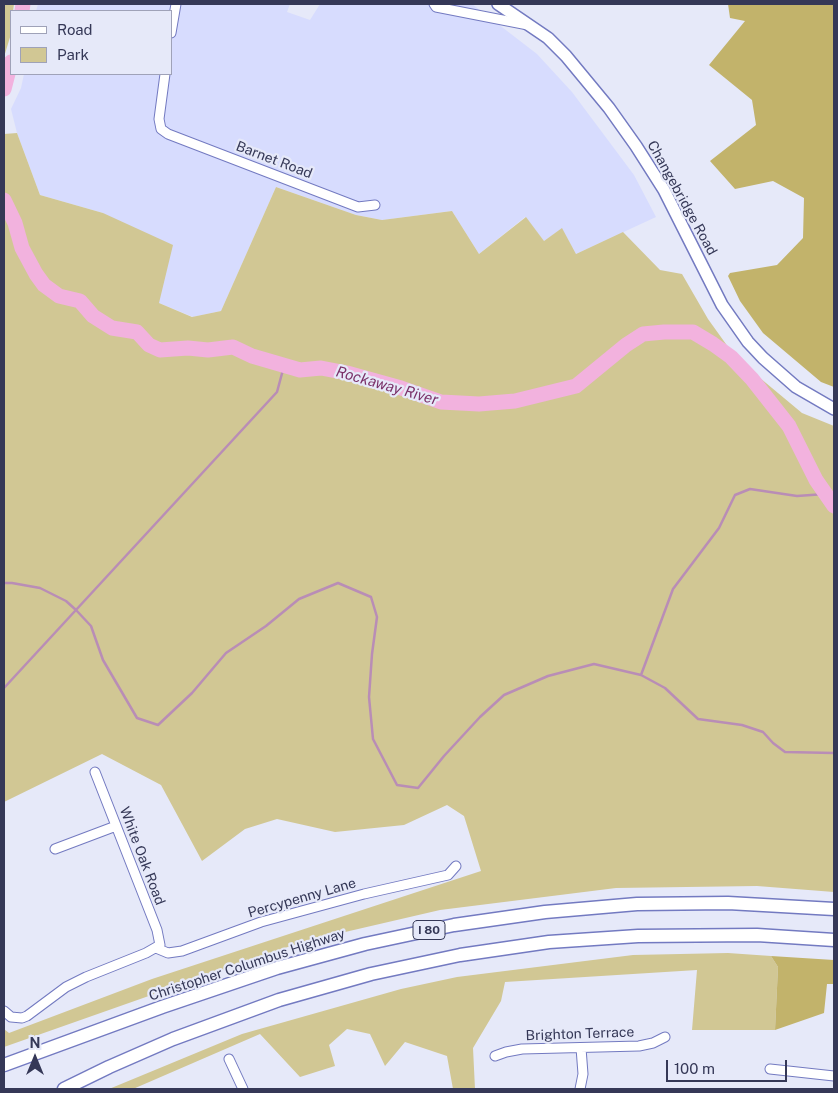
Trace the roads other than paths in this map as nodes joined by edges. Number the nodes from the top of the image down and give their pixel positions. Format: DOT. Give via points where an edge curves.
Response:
graph roads {
  1 [pos="176,4"];
  2 [pos="434,4"];
  3 [pos="463,4"];
  4 [pos="498,4"];
  5 [pos="453,10"];
  6 [pos="529,25"];
  7 [pos="172,27"];
  8 [pos="165,75"];
  9 [pos="375,205"];
  10 [pos="834,409"];
  11 [pos="95,772"];
  12 [pos="116,826"];
  13 [pos="55,849"];
  14 [pos="456,866"];
  15 [pos="834,909"];
  16 [pos="834,940"];
  17 [pos="156,948"];
  18 [pos="4,1011"];
  19 [pos="666,1037"];
  20 [pos="581,1048"];
  21 [pos="496,1056"];
  22 [pos="229,1059"];
  23 [pos="4,1065"];
  24 [pos="770,1069"];
  25 [pos="834,1076"];
  26 [pos="64,1089"];
  27 [pos="243,1089"];
  28 [pos="580,1089"];
  1 -- 7 [label="street"];
  2 -- 5 [label="street"];
  3 -- 5 [label="street"];
  4 -- 6 [label="main road, Changebridge Road"];
  5 -- 6 [label="street"];
  6 -- 10 [label="main road, Changebridge Road" via="566,56 636,146 667,197 722,305 748,342 796,387"];
  8 -- 9 [label="street, Barnet Road" via="158,119 165,132 358,207"];
  11 -- 12 [label="street, White Oak Road"];
  12 -- 13 [label="street"];
  12 -- 17 [label="street, White Oak Road" via="157,930 160,945"];
  14 -- 17 [label="street, Percypenny Lane" via="448,876 364,894 270,920 173,954"];
  15 -- 23 [label="highway, Christopher Columbus Highway / I 80" via="667,903 545,912 454,925 365,944 277,968"];
  16 -- 26 [label="highway, I 80" via="737,934 638,936 549,942 460,955 371,974 279,1000 173,1039"];
  17 -- 18 [label="street" via="66,987 27,1016 11,1017"];
  19 -- 20 [label="street, Brighton Terrace" via="639,1046"];
  20 -- 21 [label="street, Brighton Terrace" via="522,1049"];
  20 -- 28 [label="street" via="583,1074"];
  22 -- 27 [label="street"];
  24 -- 25 [label="street"];
}
